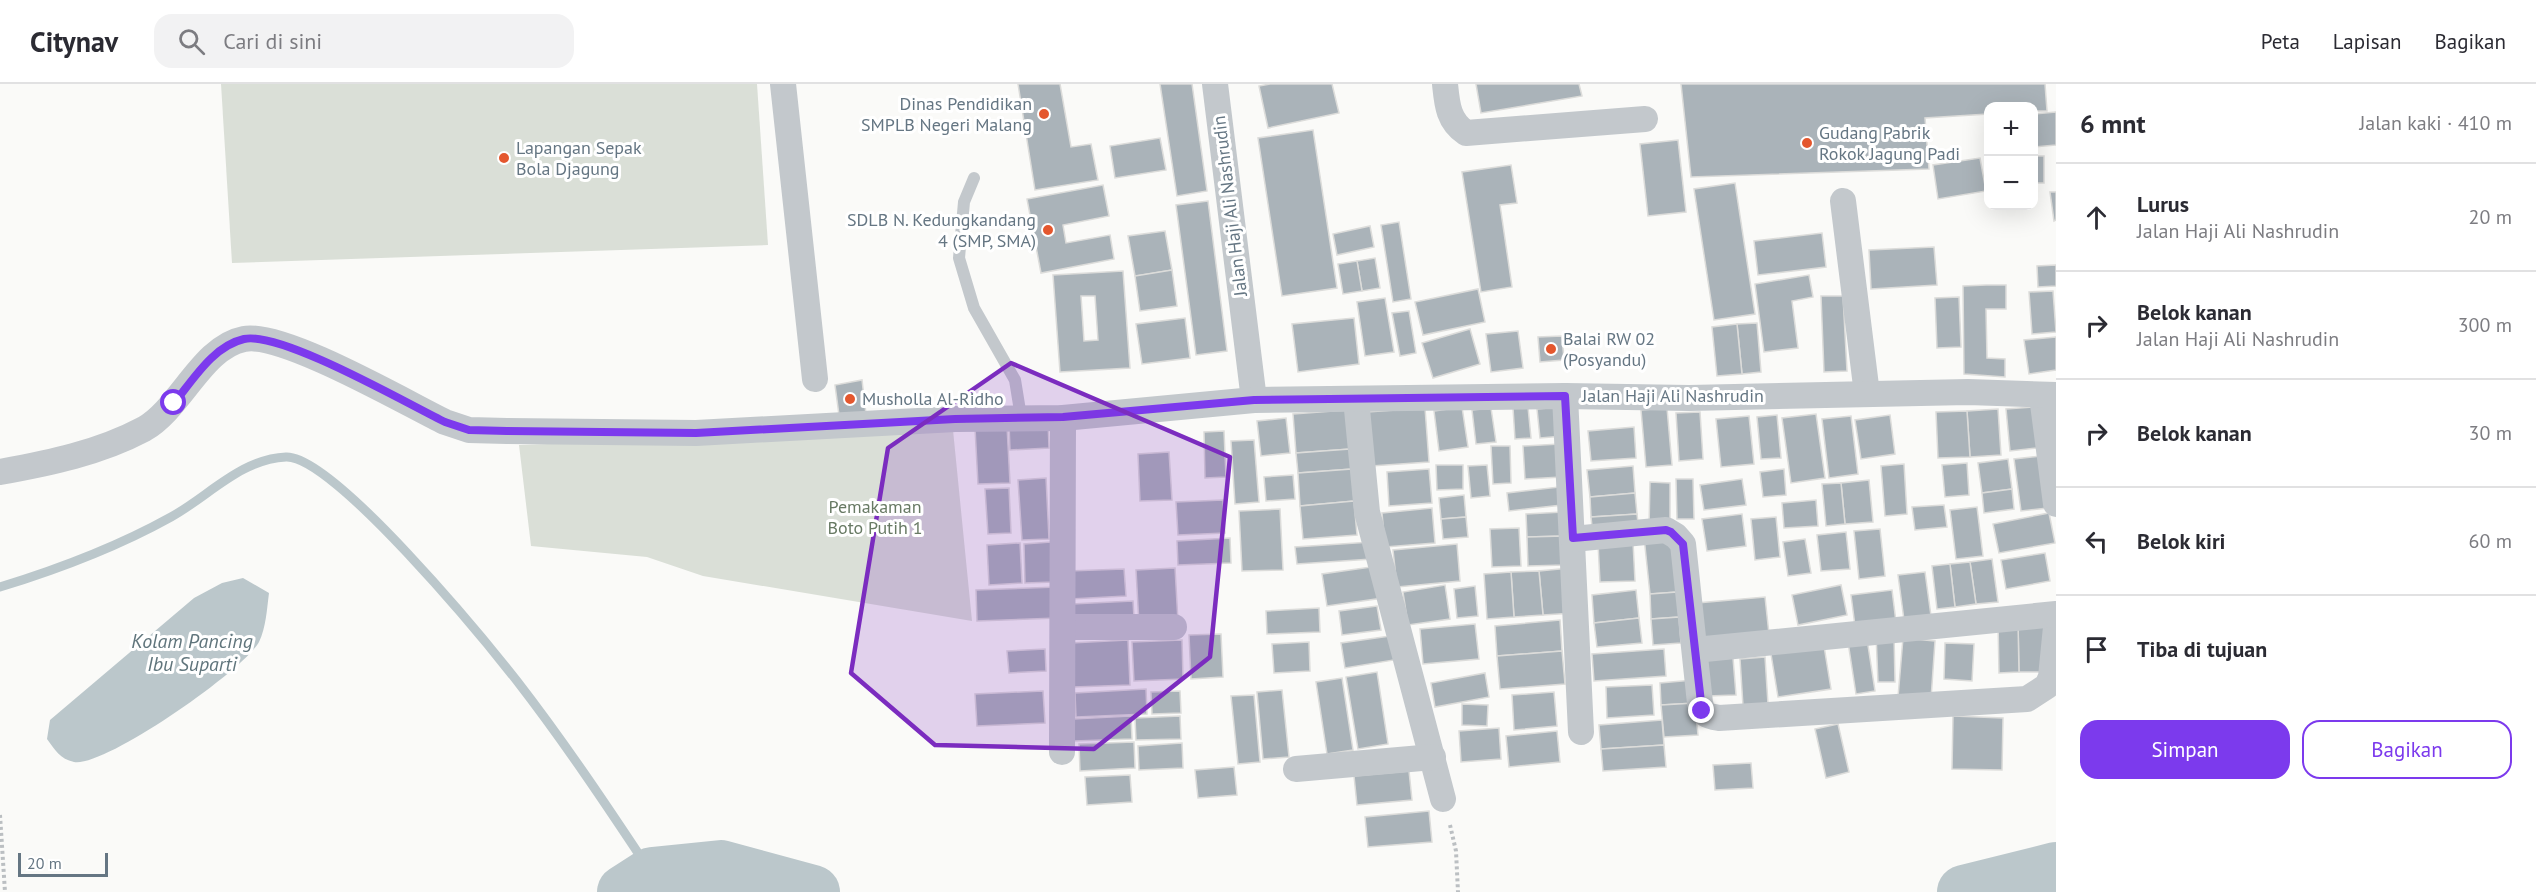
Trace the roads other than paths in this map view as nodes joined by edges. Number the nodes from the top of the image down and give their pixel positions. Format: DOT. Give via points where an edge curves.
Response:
graph roads {
  1 [pos="783,84"];
  2 [pos="1215,84"];
  3 [pos="1445,84"];
  4 [pos="1645,119"];
  5 [pos="974,178"];
  6 [pos="1843,201"];
  7 [pos="815,379"];
  8 [pos="1867,394"];
  9 [pos="2049,395"];
  10 [pos="1565,396"];
  11 [pos="1356,399"];
  12 [pos="1254,400"];
  13 [pos="1021,417"];
  14 [pos="1063,417"];
  15 [pos="0,472"];
  16 [pos="2056,504"];
  17 [pos="1573,538"];
  18 [pos="2056,614"];
  19 [pos="1063,627"];
  20 [pos="1174,627"];
  21 [pos="2056,627"];
  22 [pos="1695,650"];
  23 [pos="1581,732"];
  24 [pos="1062,752"];
  25 [pos="1433,757"];
  26 [pos="1296,769"];
  27 [pos="1443,799"];
  1 -- 7 [label="street"];
  2 -- 12 [label="street, Jalan Haji Ali Nashrudin"];
  3 -- 4 [label="street" via="1452,119 1466,133"];
  5 -- 13 [label="lane" via="964,202 959,258 974,308 1015,380"];
  6 -- 8 [label="street"];
  8 -- 9 [label="street, Jalan Haji Ali Nashrudin"];
  8 -- 10 [label="street, Jalan Haji Ali Nashrudin"];
  9 -- 16 [label="street"];
  10 -- 11 [label="street, Jalan Haji Ali Nashrudin"];
  10 -- 17 [label="street"];
  11 -- 12 [label="street, Jalan Haji Ali Nashrudin"];
  11 -- 25 [label="street" via="1367,512"];
  12 -- 14 [label="street, Jalan Haji Ali Nashrudin"];
  13 -- 14 [label="street, Jalan Haji Ali Nashrudin"];
  13 -- 15 [label="street, Jalan Haji Ali Nashrudin" via="696,433 469,430 308,355 266,339 244,339 209,359 174,403 145,428 68,459"];
  14 -- 19 [label="street"];
  17 -- 22 [label="street" via="1666,530 1676,536 1684,552"];
  17 -- 23 [label="street"];
  18 -- 22 [label="street"];
  19 -- 20 [label="street"];
  19 -- 24 [label="street"];
  21 -- 22 [label="street" via="2051,677 2047,686 2027,699 1719,718 1704,714 1700,703"];
  25 -- 26 [label="street"];
  25 -- 27 [label="street"];
}
